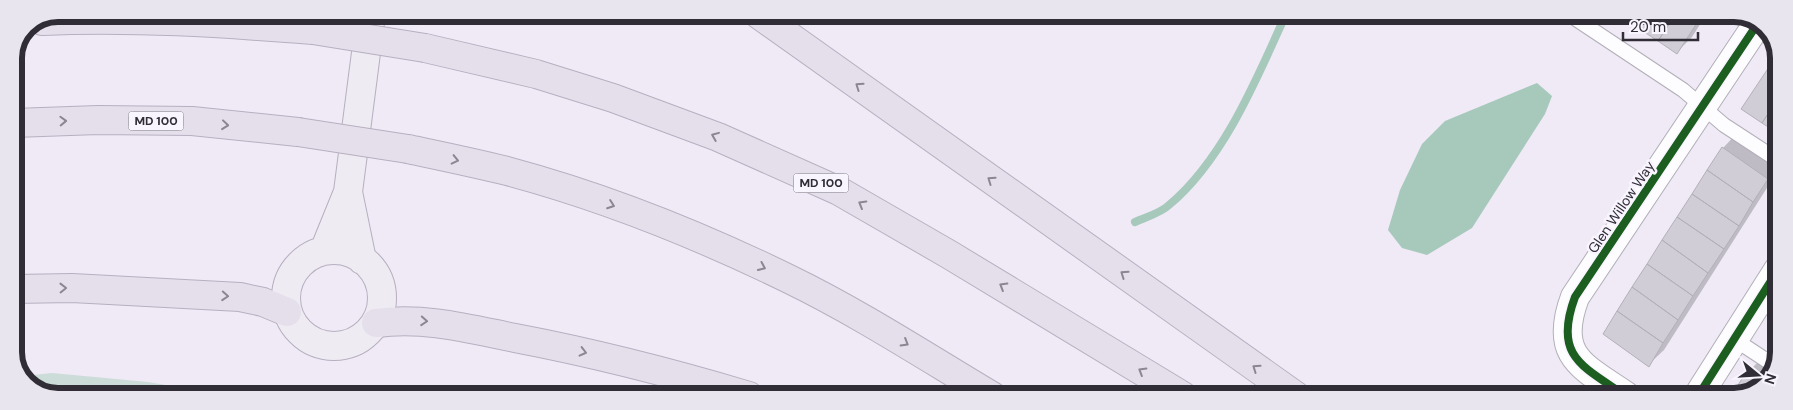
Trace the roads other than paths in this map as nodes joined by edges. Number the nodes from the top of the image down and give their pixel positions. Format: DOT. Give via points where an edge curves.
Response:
graph roads {
  1 [pos="215,22"];
  2 [pos="370,22"];
  3 [pos="769,22"];
  4 [pos="1581,22"];
  5 [pos="1754,29"];
  6 [pos="1703,107"];
  7 [pos="22,123"];
  8 [pos="1770,155"];
  9 [pos="348,192"];
  10 [pos="324,251"];
  11 [pos="362,260"];
  12 [pos="1770,283"];
  13 [pos="23,289"];
  14 [pos="287,312"];
  15 [pos="376,323"];
  16 [pos="1734,339"];
  17 [pos="1769,362"];
  18 [pos="722,388"];
  19 [pos="979,388"];
  20 [pos="1170,388"];
  21 [pos="1285,388"];
  22 [pos="1614,388"];
  23 [pos="1703,388"];
  20 -- 1 [label="highway, MD 100, one-way, bridge" via="839,191 718,137 613,98 536,74 424,48 312,30"];
  2 -- 9 [label="main road"];
  21 -- 3 [label="highway, one-way"];
  4 -- 6 [label="lane" via="1684,90"];
  5 -- 6 [label="street, Glen Willow Way"];
  6 -- 8 [label="lane"];
  6 -- 22 [label="street, Glen Willow Way" via="1575,297 1568,315 1568,345 1574,357 1584,368"];
  7 -- 19 [label="highway, MD 100, one-way, bridge" via="192,121 298,132 408,149 517,174 683,231 790,280"];
  9 -- 10 [label="main road"];
  9 -- 11 [label="main road"];
  10 -- 11 [label="main road" via="340,250"];
  10 -- 14 [label="main road" via="310,256 293,273 286,296"];
  11 -- 15 [label="main road" via="377,277 382,292"];
  12 -- 16 [label="street"];
  13 -- 14 [label="highway, one-way" via="72,288 240,297"];
  14 -- 15 [label="main road" via="294,326 306,338 320,345 336,347 359,339"];
  15 -- 18 [label="highway, one-way" via="405,319 431,321 553,345"];
  16 -- 17 [label="lane"];
  16 -- 23 [label="street"];
}
